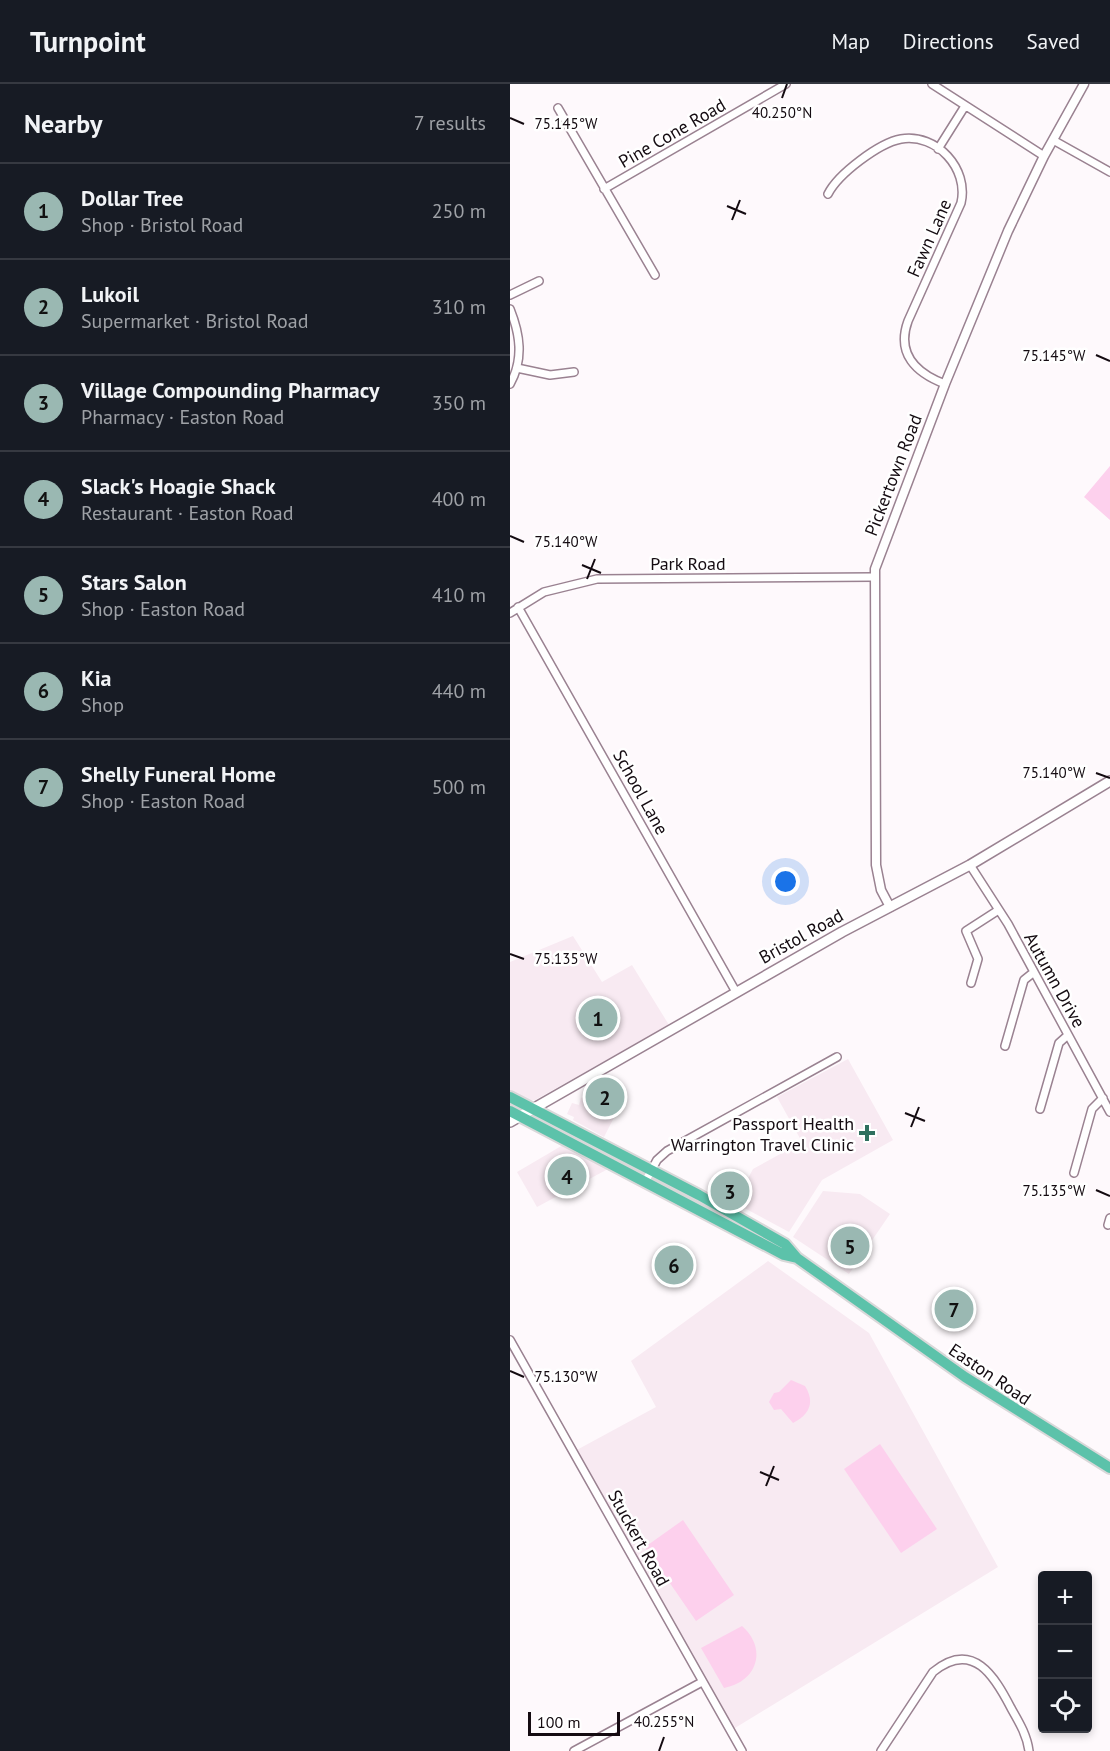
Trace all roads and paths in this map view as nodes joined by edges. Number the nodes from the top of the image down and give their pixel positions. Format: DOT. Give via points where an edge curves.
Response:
graph roads {
  1 [pos="786,84"];
  2 [pos="932,84"];
  3 [pos="1084,84"];
  4 [pos="965,106"];
  5 [pos="558,108"];
  6 [pos="1053,140"];
  7 [pos="938,148"];
  8 [pos="1044,156"];
  9 [pos="1110,172"];
  10 [pos="604,189"];
  11 [pos="828,194"];
  12 [pos="655,275"];
  13 [pos="539,281"];
  14 [pos="510,296"];
  15 [pos="510,309"];
  16 [pos="517,368"];
  17 [pos="574,372"];
  18 [pos="510,384"];
  19 [pos="945,384"];
  20 [pos="874,577"];
  21 [pos="518,608"];
  22 [pos="510,613"];
  23 [pos="1110,781"];
  24 [pos="970,865"];
  25 [pos="890,907"];
  26 [pos="997,912"];
  27 [pos="1034,972"];
  28 [pos="971,983"];
  29 [pos="736,992"];
  30 [pos="1068,1035"];
  31 [pos="1005,1046"];
  32 [pos="837,1058"];
  33 [pos="510,1097"];
  34 [pos="1102,1098"];
  35 [pos="1040,1109"];
  36 [pos="533,1110"];
  37 [pos="510,1111"];
  38 [pos="1110,1112"];
  39 [pos="520,1117"];
  40 [pos="510,1122"];
  41 [pos="651,1171"];
  42 [pos="1074,1173"];
  43 [pos="645,1182"];
  44 [pos="797,1258"];
  45 [pos="510,1340"];
  46 [pos="1110,1468"];
  47 [pos="702,1682"];
  48 [pos="574,1751"];
  49 [pos="742,1751"];
  50 [pos="881,1751"];
  51 [pos="1029,1751"];
  1 -- 10 [label="street, Pine Cone Road"];
  2 -- 4 [label="street"];
  3 -- 6 [label="street, Pickertown Road"];
  4 -- 7 [label="street"];
  4 -- 8 [label="street"];
  5 -- 10 [label="street"];
  6 -- 8 [label="street, Pickertown Road"];
  6 -- 9 [label="street"];
  7 -- 11 [label="street" via="916,139 890,142 844,173"];
  7 -- 19 [label="street, Fawn Lane" via="959,171 963,194 904,336 906,353 915,368"];
  8 -- 19 [label="street, Pickertown Road" via="1004,240"];
  10 -- 12 [label="street"];
  13 -- 14 [label="street"];
  15 -- 16 [label="street" via="519,334"];
  16 -- 17 [label="street" via="550,375"];
  16 -- 18 [label="street"];
  19 -- 20 [label="street, Pickertown Road"];
  20 -- 21 [label="street, Park Road" via="597,579 544,592"];
  20 -- 25 [label="street, Pickertown Road" via="876,865 881,890"];
  21 -- 22 [label="street, Park Road"];
  21 -- 29 [label="street, School Lane"];
  23 -- 24 [label="main road, Bristol Road"];
  24 -- 25 [label="main road, Bristol Road"];
  24 -- 26 [label="street, Autumn Drive"];
  25 -- 29 [label="main road, Bristol Road"];
  26 -- 27 [label="street, Autumn Drive" via="1008,924"];
  26 -- 28 [label="street" via="966,931 978,958"];
  27 -- 30 [label="street, Autumn Drive"];
  27 -- 31 [label="street" via="1024,980"];
  29 -- 36 [label="main road, Bristol Road"];
  30 -- 34 [label="street, Autumn Drive"];
  30 -- 35 [label="street" via="1059,1043"];
  32 -- 41 [label="street" via="667,1151"];
  33 -- 36 [label="highway, Easton Road"];
  34 -- 38 [label="street, Autumn Drive"];
  34 -- 42 [label="street" via="1092,1109"];
  36 -- 39 [label="main road, Bristol Road"];
  36 -- 41 [label="highway, Easton Road"];
  37 -- 39 [label="highway, Easton Road"];
  39 -- 40 [label="main road, Bristol Road"];
  39 -- 43 [label="highway, Easton Road"];
  41 -- 43 [label="street"];
  41 -- 44 [label="highway, Easton Road" via="785,1244"];
  43 -- 44 [label="highway, Easton Road" via="784,1255"];
  44 -- 46 [label="highway, Easton Road" via="973,1383"];
  45 -- 47 [label="street, Stuckert Road"];
  47 -- 48 [label="street"];
  47 -- 49 [label="street, Stuckert Road"];
  50 -- 51 [label="street" via="933,1672 961,1660 978,1664 996,1679 1025,1734"];
}
